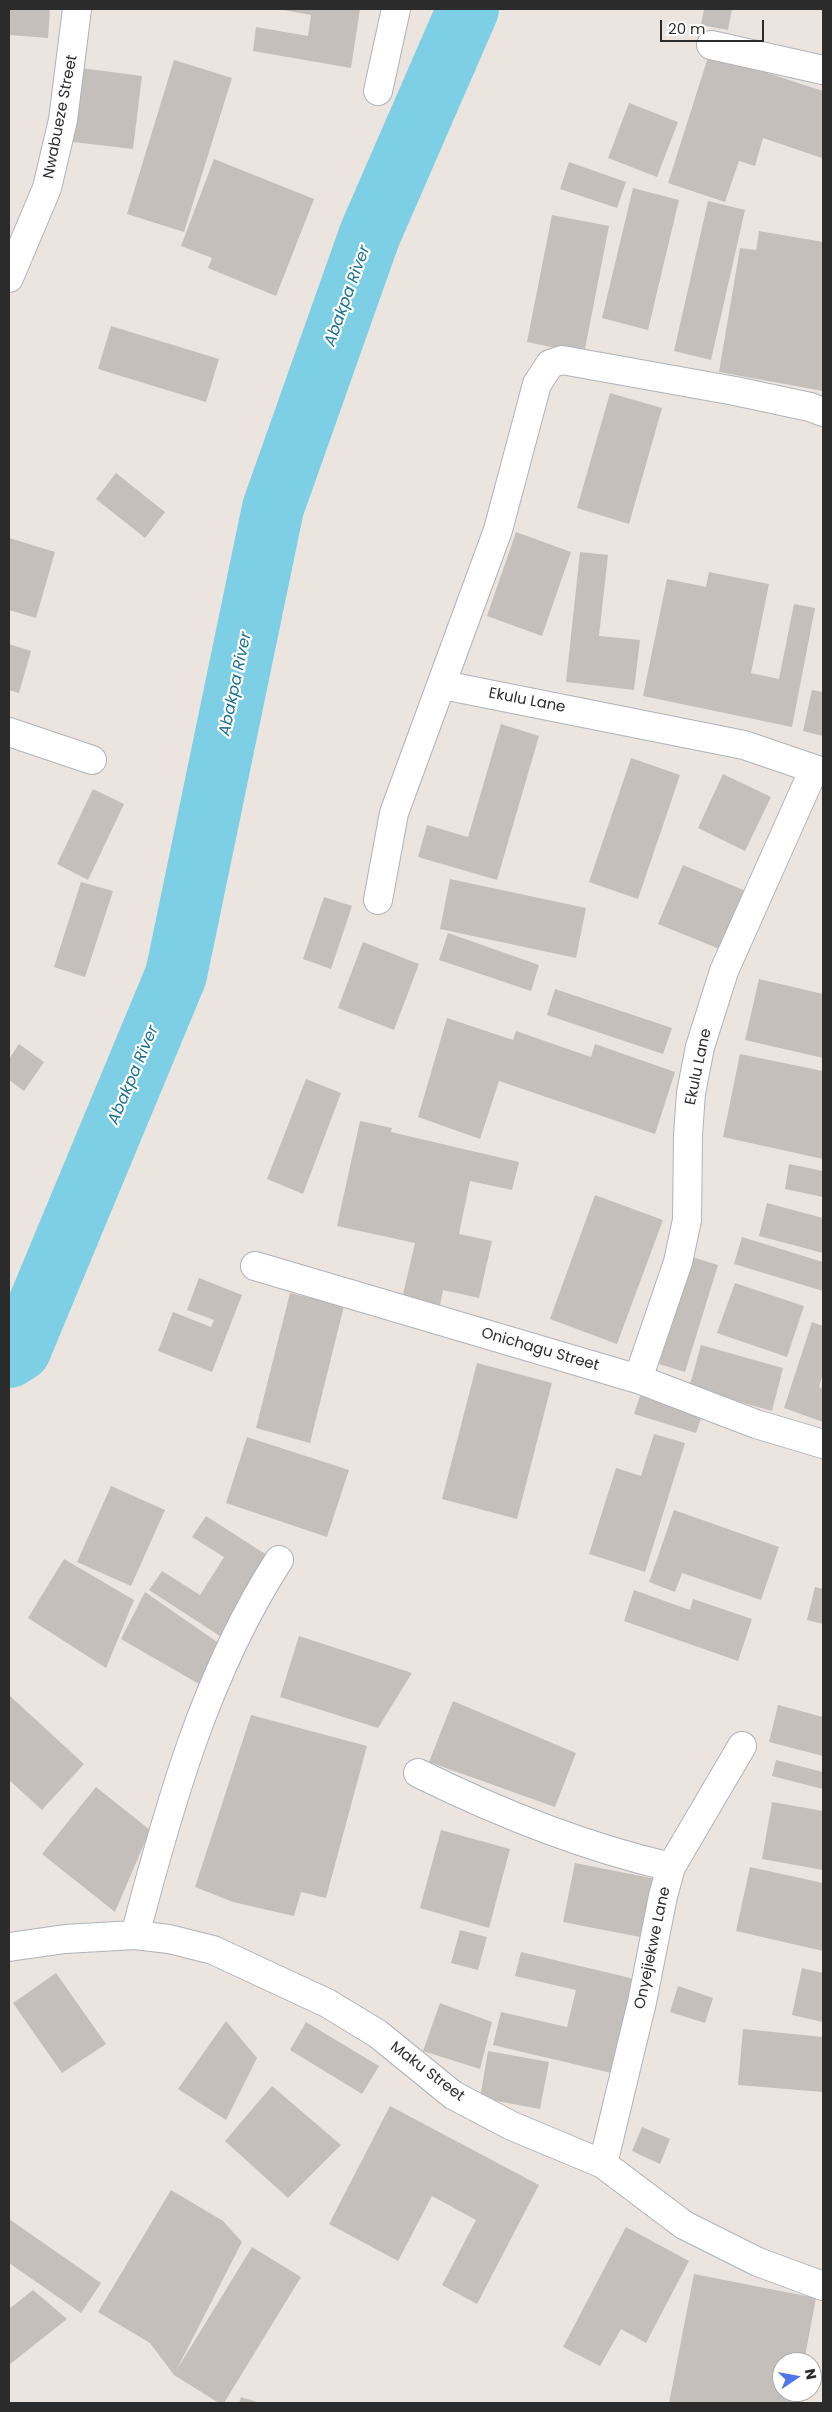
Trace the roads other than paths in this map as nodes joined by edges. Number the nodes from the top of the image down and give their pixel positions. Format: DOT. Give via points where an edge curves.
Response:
graph roads {
  1 [pos="77,9"];
  2 [pos="396,9"];
  3 [pos="712,45"];
  4 [pos="823,70"];
  5 [pos="378,92"];
  6 [pos="9,278"];
  7 [pos="823,412"];
  8 [pos="443,685"];
  9 [pos="9,732"];
  10 [pos="92,760"];
  11 [pos="819,770"];
  12 [pos="378,900"];
  13 [pos="255,1266"];
  14 [pos="638,1379"];
  15 [pos="823,1444"];
  16 [pos="279,1560"];
  17 [pos="742,1746"];
  18 [pos="418,1773"];
  19 [pos="671,1867"];
  20 [pos="135,1935"];
  21 [pos="9,1947"];
  22 [pos="603,2164"];
  23 [pos="823,2286"];
  1 -- 6 [label="street, Nwabueze Street" via="63,120 47,188"];
  2 -- 5 [label="street"];
  3 -- 4 [label="street"];
  7 -- 8 [label="street" via="810,406 735,391 562,360 550,364 537,384 498,530"];
  8 -- 11 [label="street, Ekulu Lane" via="744,745"];
  8 -- 12 [label="street" via="394,813"];
  9 -- 10 [label="street"];
  11 -- 14 [label="street, Ekulu Lane" via="724,971 700,1048 688,1126 688,1220 678,1262"];
  13 -- 14 [label="street, Onichagu Street"];
  14 -- 15 [label="street, Onichagu Street" via="756,1424"];
  16 -- 20 [label="street" via="258,1592 238,1634 190,1747 157,1850"];
  17 -- 19 [label="street, Onyejiekwe Lane"];
  18 -- 19 [label="street" via="479,1802 580,1841"];
  19 -- 22 [label="street, Onyejiekwe Lane"];
  20 -- 21 [label="street, Maku Street" via="65,1939"];
  20 -- 22 [label="street, Maku Street" via="213,1950 319,1999 378,2034 453,2095 512,2126"];
  22 -- 23 [label="street, Maku Street" via="684,2224 758,2262"];
}
